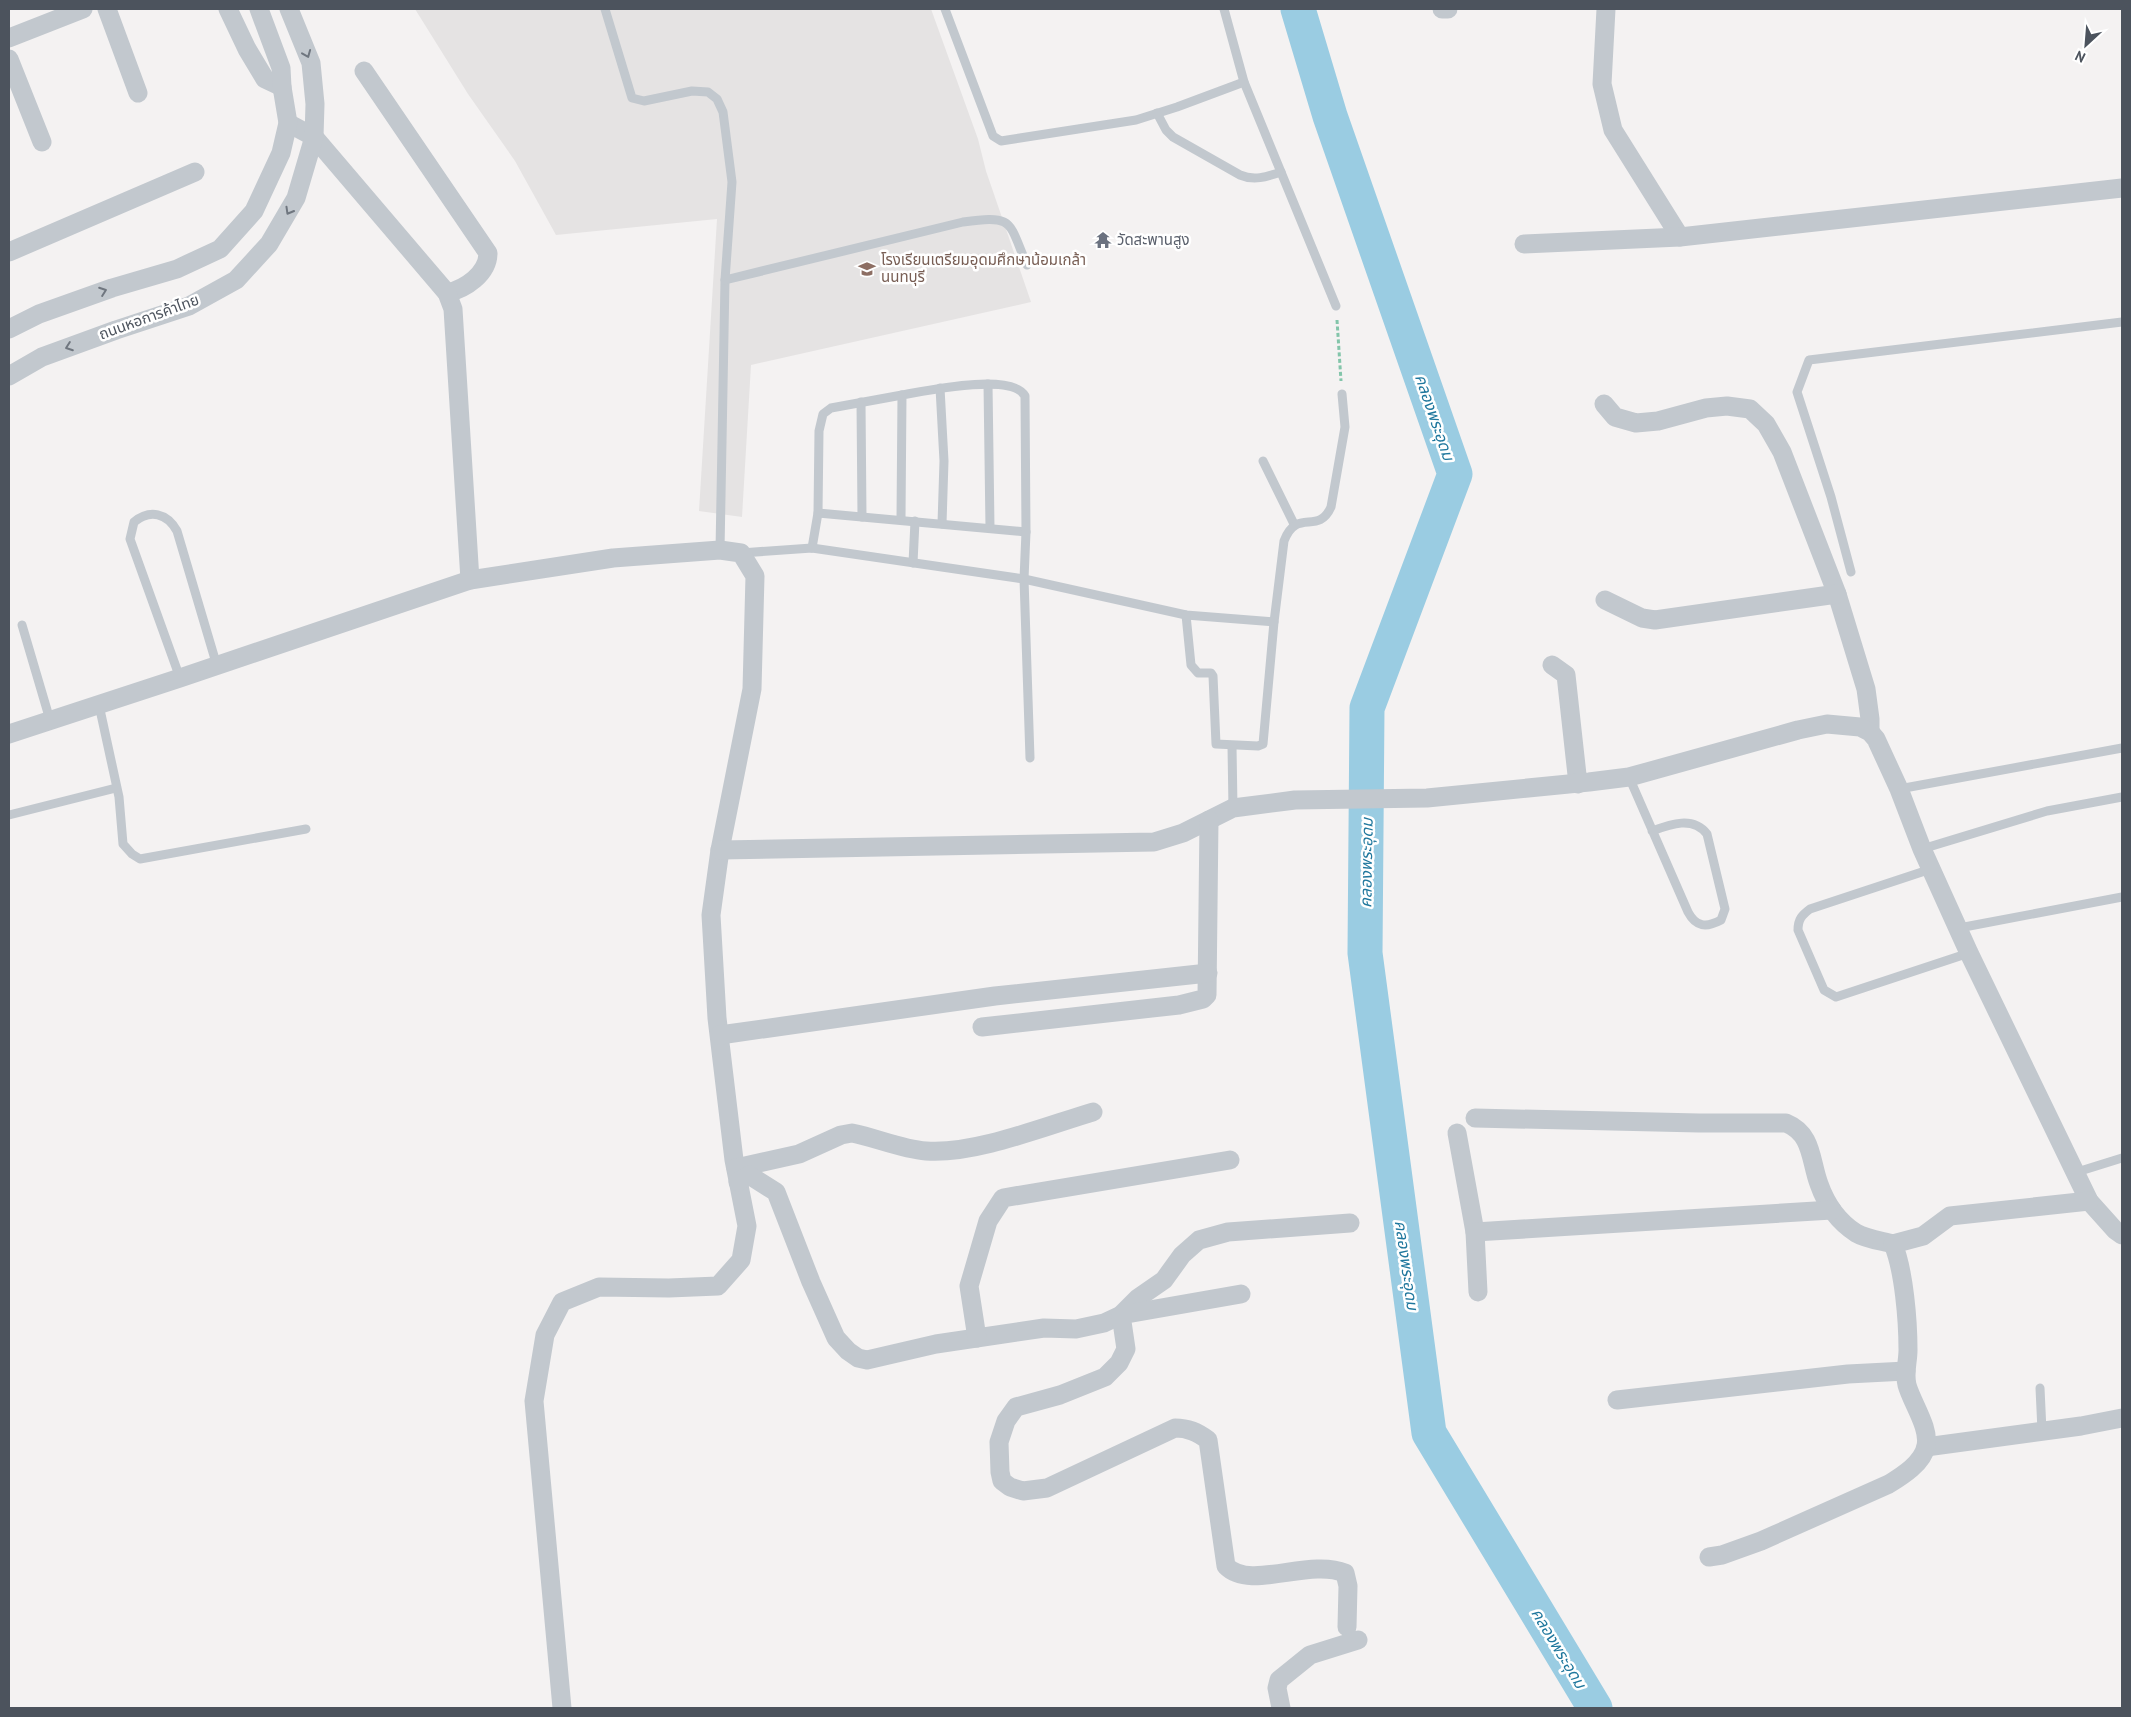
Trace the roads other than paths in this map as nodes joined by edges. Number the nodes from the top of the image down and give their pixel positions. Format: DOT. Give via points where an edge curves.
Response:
graph roads {
  1 [pos="83,9"];
  2 [pos="107,9"];
  3 [pos="228,9"];
  4 [pos="259,9"];
  5 [pos="289,9"];
  6 [pos="605,9"];
  7 [pos="944,9"];
  8 [pos="1224,9"];
  9 [pos="1442,9"];
  10 [pos="1448,9"];
  11 [pos="1606,9"];
  12 [pos="9,38"];
  13 [pos="9,59"];
  14 [pos="364,71"];
  15 [pos="1244,82"];
  16 [pos="282,87"];
  17 [pos="138,94"];
  18 [pos="1157,113"];
  19 [pos="288,123"];
  20 [pos="314,137"];
  21 [pos="42,142"];
  22 [pos="195,172"];
  23 [pos="1280,172"];
  24 [pos="2122,188"];
  25 [pos="1680,237"];
  26 [pos="1524,244"];
  27 [pos="9,252"];
  28 [pos="1027,265"];
  29 [pos="725,280"];
  30 [pos="447,293"];
  31 [pos="1336,306"];
  32 [pos="2122,322"];
  33 [pos="9,329"];
  34 [pos="9,376"];
  35 [pos="988,384"];
  36 [pos="940,388"];
  37 [pos="1342,394"];
  38 [pos="902,395"];
  39 [pos="861,402"];
  40 [pos="1604,404"];
  41 [pos="1263,461"];
  42 [pos="818,513"];
  43 [pos="862,517"];
  44 [pos="901,519"];
  45 [pos="915,521"];
  46 [pos="942,524"];
  47 [pos="1294,524"];
  48 [pos="990,528"];
  49 [pos="1026,532"];
  50 [pos="812,548"];
  51 [pos="720,550"];
  52 [pos="741,554"];
  53 [pos="913,563"];
  54 [pos="1850,572"];
  55 [pos="1024,579"];
  56 [pos="470,580"];
  57 [pos="1837,594"];
  58 [pos="1605,600"];
  59 [pos="1186,615"];
  60 [pos="1274,622"];
  61 [pos="22,625"];
  62 [pos="1552,665"];
  63 [pos="216,666"];
  64 [pos="180,678"];
  65 [pos="98,705"];
  66 [pos="50,720"];
  67 [pos="1870,732"];
  68 [pos="9,734"];
  69 [pos="1232,746"];
  70 [pos="2122,748"];
  71 [pos="1030,758"];
  72 [pos="1629,776"];
  73 [pos="1578,784"];
  74 [pos="116,788"];
  75 [pos="1899,789"];
  76 [pos="2122,797"];
  77 [pos="1233,808"];
  78 [pos="9,815"];
  79 [pos="1209,820"];
  80 [pos="306,829"];
  81 [pos="1652,831"];
  82 [pos="1922,849"];
  83 [pos="720,850"];
  84 [pos="1931,869"];
  85 [pos="2122,897"];
  86 [pos="1958,928"];
  87 [pos="1969,952"];
  88 [pos="1208,973"];
  89 [pos="982,1027"];
  90 [pos="720,1035"];
  91 [pos="1093,1112"];
  92 [pos="1475,1118"];
  93 [pos="1457,1133"];
  94 [pos="2122,1158"];
  95 [pos="1230,1160"];
  96 [pos="2076,1172"];
  97 [pos="737,1175"];
  98 [pos="2089,1201"];
  99 [pos="1832,1210"];
  100 [pos="1350,1223"];
  101 [pos="1475,1232"];
  102 [pos="2122,1235"];
  103 [pos="1893,1244"];
  104 [pos="1478,1292"];
  105 [pos="1241,1294"];
  106 [pos="1121,1315"];
  107 [pos="977,1338"];
  108 [pos="1906,1371"];
  109 [pos="2040,1388"];
  110 [pos="1617,1400"];
  111 [pos="2122,1418"];
  112 [pos="2042,1432"];
  113 [pos="1926,1447"];
  114 [pos="1708,1557"];
  115 [pos="562,1708"];
  116 [pos="1281,1708"];
  1 -- 12 [label="street"];
  2 -- 17 [label="street"];
  3 -- 16 [label="street" via="265,79"];
  4 -- 16 [label="street" via="281,68"];
  5 -- 20 [label="street, ถนนหอการค้าไทย, one-way" via="311,63"];
  6 -- 29 [label="lane" via="632,98 644,101 692,91 708,92 717,99 723,112 732,182"];
  7 -- 18 [label="lane" via="993,136 1001,141 1136,120"];
  8 -- 15 [label="lane"];
  9 -- 10 [label="street"];
  11 -- 25 [label="street" via="1602,84 1613,130"];
  13 -- 21 [label="street"];
  14 -- 30 [label="street" via="488,253 485,268 461,290"];
  15 -- 18 [label="lane"];
  15 -- 23 [label="lane"];
  16 -- 19 [label="street"];
  18 -- 23 [label="lane" via="1173,137 1240,175 1263,178"];
  19 -- 20 [label="street"];
  33 -- 19 [label="street, one-way" via="112,288 178,269 220,249 254,211 281,154"];
  20 -- 30 [label="street"];
  20 -- 34 [label="street, ถนนหอการค้าไทย, one-way" via="296,198 270,244 236,280 189,306 42,357"];
  22 -- 27 [label="street"];
  23 -- 31 [label="lane"];
  24 -- 25 [label="street"];
  25 -- 26 [label="street"];
  28 -- 29 [label="lane" via="1010,225 1000,219 989,218"];
  29 -- 51 [label="lane"];
  30 -- 56 [label="street" via="453,309"];
  32 -- 54 [label="lane" via="1809,360 1797,392 1831,497"];
  35 -- 36 [label="lane"];
  35 -- 48 [label="lane"];
  35 -- 49 [label="lane" via="1014,386 1025,396"];
  36 -- 38 [label="lane"];
  36 -- 46 [label="lane" via="944,461"];
  37 -- 47 [label="lane" via="1345,427 1332,506 1321,520"];
  38 -- 39 [label="lane"];
  38 -- 44 [label="lane"];
  39 -- 42 [label="lane" via="831,408 823,414 819,431"];
  39 -- 43 [label="lane"];
  40 -- 57 [label="street" via="1615,417 1636,423 1672,418 1706,408 1750,408 1766,424 1782,452"];
  41 -- 47 [label="lane"];
  42 -- 43 [label="lane"];
  42 -- 50 [label="lane"];
  43 -- 44 [label="lane"];
  44 -- 45 [label="lane"];
  45 -- 46 [label="lane"];
  45 -- 53 [label="lane"];
  46 -- 48 [label="lane"];
  47 -- 60 [label="lane" via="1284,540"];
  48 -- 49 [label="lane"];
  49 -- 55 [label="lane"];
  50 -- 52 [label="lane"];
  50 -- 53 [label="lane"];
  51 -- 52 [label="street"];
  51 -- 56 [label="street" via="612,558"];
  52 -- 83 [label="street" via="755,576 752,689"];
  53 -- 55 [label="lane"];
  55 -- 59 [label="lane"];
  55 -- 71 [label="lane"];
  56 -- 63 [label="street"];
  57 -- 58 [label="street" via="1655,620 1642,618"];
  57 -- 67 [label="street" via="1866,689"];
  59 -- 60 [label="lane"];
  59 -- 69 [label="lane" via="1191,665 1198,672 1213,676 1216,744"];
  60 -- 69 [label="lane" via="1265,741 1258,746"];
  61 -- 66 [label="lane"];
  62 -- 73 [label="street" via="1566,675"];
  63 -- 64 [label="street"];
  63 -- 64 [label="lane" via="177,531 163,516 144,516 134,522 130,539"];
  64 -- 65 [label="street"];
  65 -- 66 [label="street"];
  65 -- 74 [label="lane"];
  66 -- 68 [label="street"];
  67 -- 72 [label="street" via="1850,725 1827,724"];
  67 -- 75 [label="street"];
  69 -- 77 [label="lane"];
  70 -- 75 [label="lane"];
  72 -- 73 [label="street"];
  72 -- 81 [label="lane"];
  73 -- 77 [label="street" via="1427,798 1295,800"];
  74 -- 78 [label="lane"];
  74 -- 80 [label="lane" via="124,844 140,859"];
  75 -- 82 [label="street"];
  76 -- 82 [label="lane" via="2047,811"];
  77 -- 79 [label="street"];
  79 -- 83 [label="street" via="1154,842"];
  79 -- 88 [label="street"];
  81 -- 81 [label="lane" via="1693,921 1698,925 1711,925 1721,920 1724,909 1707,834 1701,826 1688,823"];
  82 -- 84 [label="street"];
  83 -- 90 [label="street" via="711,915"];
  84 -- 86 [label="street"];
  84 -- 87 [label="lane" via="1810,909 1802,916 1798,930 1824,990 1836,997"];
  85 -- 86 [label="lane"];
  86 -- 87 [label="street"];
  87 -- 96 [label="street"];
  88 -- 89 [label="street" via="1208,995 1179,1005"];
  88 -- 90 [label="street" via="995,996"];
  90 -- 97 [label="street"];
  91 -- 97 [label="street" via="1014,1137 950,1152 925,1151 852,1133"];
  92 -- 99 [label="street" via="1786,1123 1803,1135 1810,1147 1819,1184"];
  93 -- 101 [label="street"];
  94 -- 96 [label="lane"];
  95 -- 107 [label="street" via="1003,1198 988,1221 969,1286"];
  96 -- 98 [label="street"];
  97 -- 107 [label="street" via="749,1175 776,1192 836,1338 858,1358 872,1359"];
  97 -- 115 [label="street" via="747,1226 741,1260 718,1286 599,1287 562,1302 545,1335 534,1400"];
  98 -- 102 [label="street"];
  98 -- 103 [label="street" via="1950,1216 1923,1236"];
  99 -- 101 [label="street"];
  99 -- 103 [label="street" via="1858,1234"];
  100 -- 106 [label="street" via="1228,1232 1199,1240 1164,1280"];
  101 -- 104 [label="street"];
  103 -- 108 [label="street" via="1900,1261 1908,1350"];
  105 -- 106 [label="street"];
  106 -- 107 [label="street" via="1104,1323 1076,1329 1044,1328"];
  106 -- 116 [label="street" via="1126,1349 1119,1363 1105,1377 1016,1407 998,1442 1002,1481 1023,1491 1047,1488 1174,1428 1184,1428 1208,1440 1226,1566 1233,1573 1251,1577 1322,1567 1345,1573 1353,1633 1310,1655 1279,1680 1277,1688"];
  108 -- 110 [label="street" via="1848,1374"];
  108 -- 113 [label="street" via="1907,1384 1926,1434"];
  109 -- 112 [label="lane"];
  111 -- 112 [label="street"];
  112 -- 113 [label="street"];
  113 -- 114 [label="street" via="1918,1461 1889,1484 1761,1540"];
}
